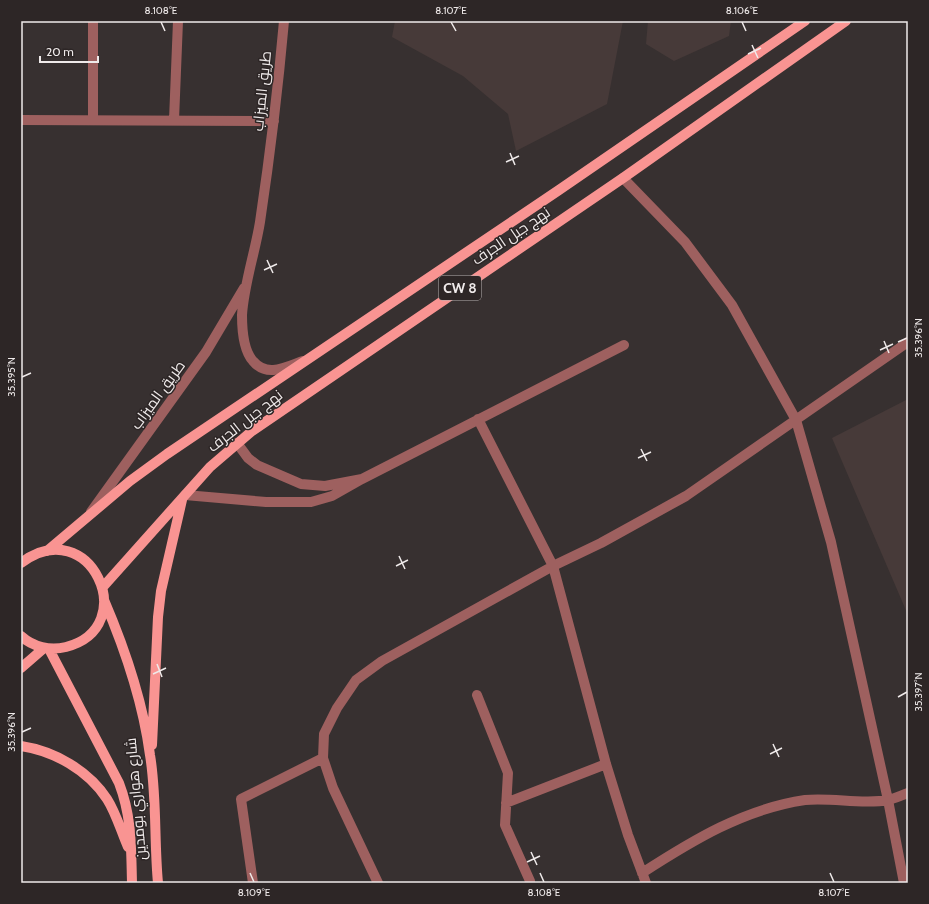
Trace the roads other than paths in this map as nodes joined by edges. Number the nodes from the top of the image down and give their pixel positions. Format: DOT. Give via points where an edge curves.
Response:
graph roads {
  1 [pos="93,21"];
  2 [pos="178,21"];
  3 [pos="284,21"];
  4 [pos="805,21"];
  5 [pos="846,21"];
  6 [pos="21,120"];
  7 [pos="93,120"];
  8 [pos="174,120"];
  9 [pos="274,121"];
  10 [pos="623,178"];
  11 [pos="248,283"];
  12 [pos="908,342"];
  13 [pos="624,345"];
  14 [pos="306,360"];
  15 [pos="478,419"];
  16 [pos="796,420"];
  17 [pos="237,443"];
  18 [pos="362,479"];
  19 [pos="184,497"];
  20 [pos="85,520"];
  21 [pos="47,551"];
  22 [pos="21,563"];
  23 [pos="552,566"];
  24 [pos="102,588"];
  25 [pos="104,600"];
  26 [pos="21,636"];
  27 [pos="46,648"];
  28 [pos="21,668"];
  29 [pos="477,695"];
  30 [pos="21,746"];
  31 [pos="150,755"];
  32 [pos="323,758"];
  33 [pos="606,764"];
  34 [pos="908,793"];
  35 [pos="888,800"];
  36 [pos="506,804"];
  37 [pos="131,852"];
  38 [pos="642,873"];
  39 [pos="530,881"];
  40 [pos="132,883"];
  41 [pos="158,883"];
  42 [pos="253,883"];
  43 [pos="378,883"];
  44 [pos="646,883"];
  45 [pos="904,883"];
  1 -- 7 [label="street"];
  2 -- 8 [label="street"];
  3 -- 9 [label="street, طريق الميزاب"];
  4 -- 14 [label="main road, نهج جبل الجرف / CW 8"];
  5 -- 10 [label="main road, نهج جبل الجرف / CW 8"];
  6 -- 7 [label="street"];
  7 -- 8 [label="street"];
  8 -- 9 [label="street"];
  9 -- 11 [label="street, طريق الميزاب"];
  10 -- 16 [label="street" via="685,242 732,305"];
  10 -- 17 [label="main road, نهج جبل الجرف / CW 8" via="276,413"];
  11 -- 14 [label="street, طريق الميزاب" via="242,313 242,329 253,361 262,369 270,371"];
  11 -- 20 [label="street, طريق الميزاب" via="206,352"];
  12 -- 16 [label="street"];
  13 -- 15 [label="street"];
  14 -- 20 [label="main road, نهج جبل الجرف / CW 8" via="130,481"];
  15 -- 18 [label="street"];
  15 -- 23 [label="street"];
  16 -- 23 [label="street" via="686,496 601,543"];
  16 -- 35 [label="street" via="831,542"];
  17 -- 18 [label="street" via="257,465 301,484 325,486"];
  17 -- 19 [label="main road, نهج جبل الجرف / CW 8" via="210,467"];
  18 -- 19 [label="street" via="332,496 311,502"];
  19 -- 24 [label="main road, نهج جبل الجرف / CW 8"];
  19 -- 31 [label="main road" via="160,598"];
  20 -- 21 [label="main road, نهج جبل الجرف / CW 8"];
  21 -- 22 [label="main road" via="30,556"];
  21 -- 24 [label="main road" via="66,552 78,556 96,573"];
  23 -- 32 [label="street" via="382,661 356,680 337,708 324,734"];
  23 -- 33 [label="street"];
  24 -- 25 [label="main road"];
  25 -- 27 [label="main road" via="100,620 84,640 61,649"];
  25 -- 31 [label="main road, شارع هواري بومدين" via="128,664"];
  26 -- 27 [label="main road" via="36,646"];
  27 -- 28 [label="main road"];
  27 -- 37 [label="main road, شارع هواري بومدين" via="119,783 129,815"];
  29 -- 36 [label="street" via="508,774"];
  30 -- 37 [label="main road" via="49,752 95,785 107,799"];
  31 -- 41 [label="main road, شارع هواري بومدين"];
  32 -- 42 [label="street" via="241,799"];
  32 -- 43 [label="street" via="333,788"];
  33 -- 36 [label="street"];
  33 -- 38 [label="street"];
  34 -- 35 [label="street"];
  35 -- 38 [label="street" via="806,800 764,809 718,826"];
  35 -- 45 [label="street"];
  36 -- 39 [label="street" via="505,825"];
  37 -- 40 [label="main road, شارع هواري بومدين"];
  38 -- 44 [label="street"];
}
